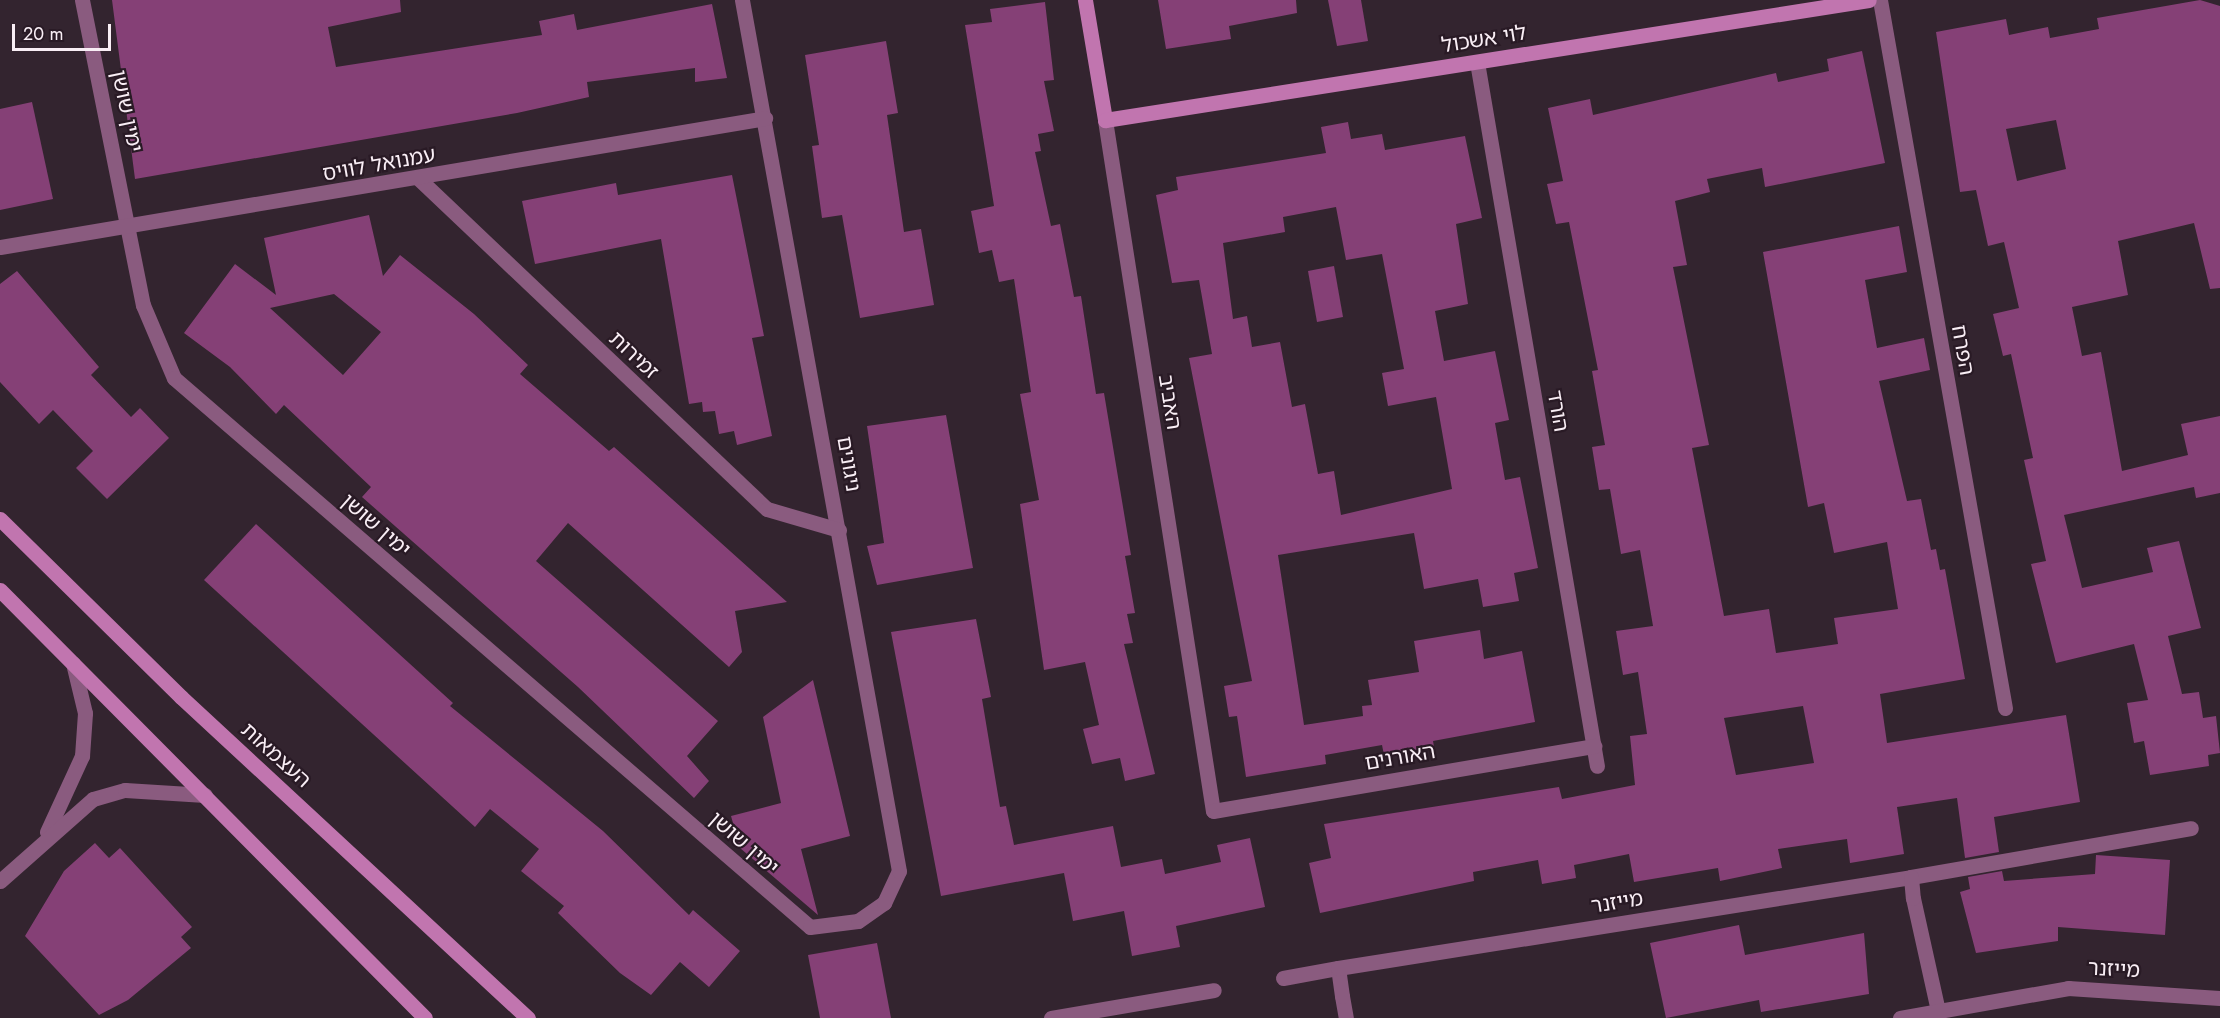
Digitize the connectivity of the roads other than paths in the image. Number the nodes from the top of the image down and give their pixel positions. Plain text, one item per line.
1 (82, 0) edge
2 (742, 0) edge
3 (1085, 0) edge
4 (1869, 0) edge
5 (1880, 0) edge
6 (1477, 62) junction
7 (765, 118) junction
8 (1105, 120) junction
9 (418, 178) junction
10 (130, 228) junction
11 (0, 247) edge
12 (0, 519) edge
13 (839, 530) junction
14 (0, 590) edge
15 (73, 663) junction
16 (2005, 708) dead end
17 (1594, 746) junction
18 (1597, 766) dead end
19 (205, 795) junction
20 (1213, 811) joint
21 (2191, 828) dead end
22 (46, 835) junction
23 (1911, 877) junction
24 (0, 881) edge
25 (858, 921) joint
26 (1338, 968) junction
27 (1283, 978) dead end
28 (1214, 990) dead end
29 (2220, 998) edge
30 (1938, 1011) junction
31 (425, 1018) edge
32 (528, 1018) edge
33 (1051, 1018) edge
34 (1346, 1018) edge
35 (1900, 1018) edge

1 - 10 street, ימין שושן
2 - 7 street, ניגונים
3 - 8 main road, האביב
4 - 6 main road, לוי אשכול
5 - 16 street, הפרח
6 - 8 main road, לוי אשכול
6 - 17 street, הורד
7 - 9 street, עמנואל לוויס
7 - 13 street, ניגונים
8 - 20 street, האביב
9 - 10 street, עמנואל לוויס
9 - 13 street, זמירות
10 - 11 street, עמנואל לוויס
10 - 25 street, ימין שושן
12 - 32 main road, העצמאות
13 - 25 street, ניגונים
14 - 15 main road
15 - 19 main road
15 - 22 street
17 - 18 street, הורד
17 - 20 street, האורנים
19 - 22 street
19 - 31 main road
21 - 23 street, מייזנר
22 - 24 street
23 - 26 street, מייזנר
23 - 30 street
26 - 27 street, מייזנר
26 - 34 street
28 - 33 street
29 - 30 street, מייזנר
30 - 35 street, מייזנר

